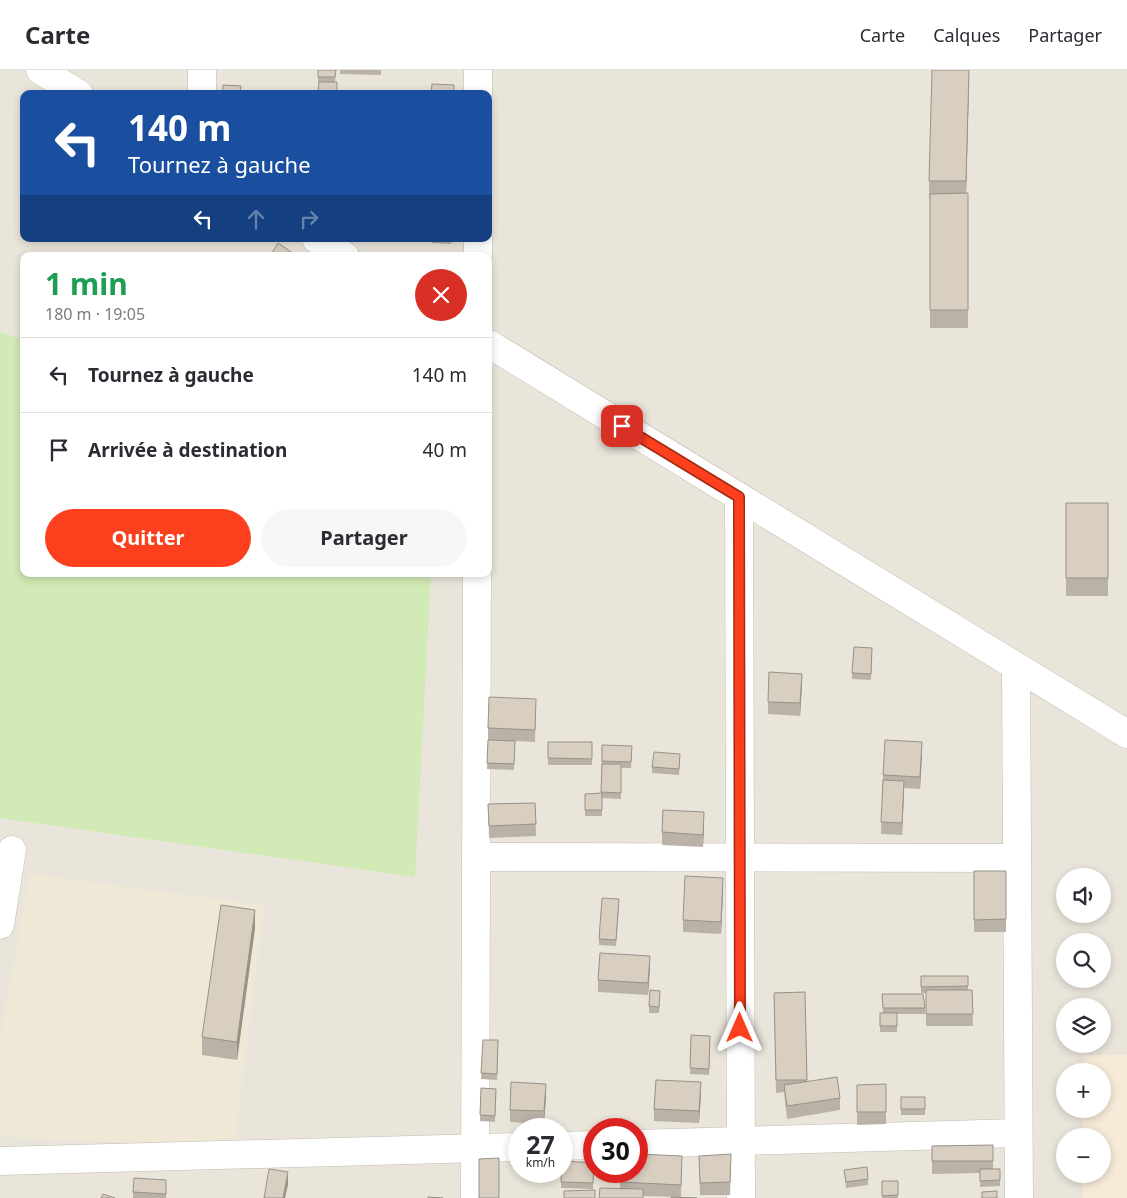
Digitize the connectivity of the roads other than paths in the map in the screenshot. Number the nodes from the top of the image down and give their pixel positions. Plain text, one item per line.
1 (40, 70) edge
2 (202, 70) edge
3 (478, 70) edge
4 (72, 90) edge
5 (202, 90) edge
6 (478, 90) edge
7 (321, 242) edge
8 (338, 252) edge
9 (492, 346) edge
10 (739, 497) junction
11 (477, 577) edge
12 (1016, 666) junction
13 (1127, 734) edge
14 (12, 850) dead end
15 (740, 857) junction
16 (476, 858) junction
17 (1017, 858) junction
18 (2, 894) edge
19 (0, 925) edge
20 (1018, 1134) junction
21 (740, 1141) junction
22 (648, 1144) edge
23 (508, 1147) edge
24 (475, 1148) junction
25 (0, 1161) edge
26 (475, 1198) edge
27 (741, 1198) edge
28 (1019, 1198) edge

1 - 4 street
2 - 5 street
3 - 6 street
7 - 8 street
9 - 10 street
10 - 12 street
10 - 15 street
11 - 16 street
12 - 13 street
12 - 17 street
14 - 18 street
15 - 16 street
15 - 17 street
15 - 21 street
16 - 24 street
17 - 20 street
18 - 19 street
20 - 21 street
20 - 28 street
21 - 22 street
21 - 27 street
23 - 24 street
24 - 25 street
24 - 26 street

